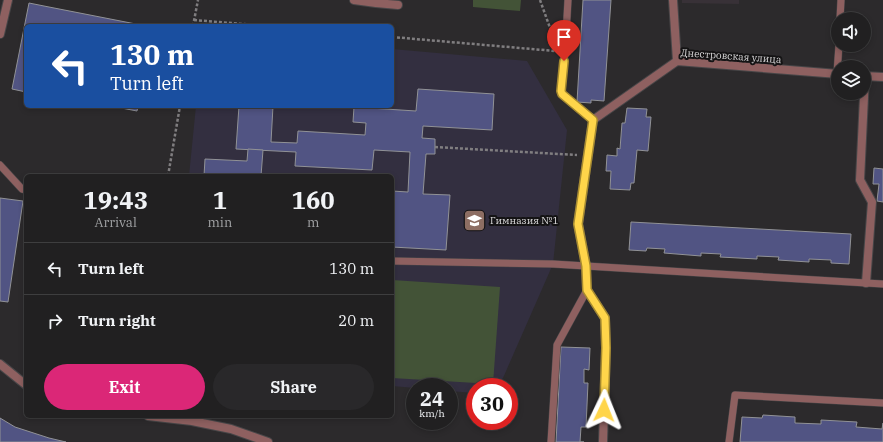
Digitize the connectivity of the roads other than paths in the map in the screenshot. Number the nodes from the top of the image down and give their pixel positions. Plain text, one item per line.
1 (8, 0) edge
2 (354, 0) edge
3 (568, 0) edge
4 (674, 0) edge
5 (842, 0) edge
6 (398, 3) edge
7 (841, 12) edge
8 (0, 34) edge
9 (677, 61) junction
10 (831, 73) edge
11 (871, 76) edge
12 (883, 77) edge
13 (863, 100) edge
14 (593, 120) junction
15 (0, 165) edge
16 (24, 190) edge
17 (394, 261) edge
18 (586, 266) junction
19 (866, 283) junction
20 (883, 284) edge
21 (587, 290) junction
22 (0, 364) edge
23 (24, 383) edge
24 (883, 403) edge
25 (163, 418) edge
26 (268, 442) edge
27 (551, 442) edge
28 (603, 442) edge
29 (730, 442) edge

1 - 8 street
2 - 6 street
3 - 14 lane
4 - 9 street
5 - 7 lane
9 - 10 street, Днестровская улица
9 - 14 street, Днестровская улица
11 - 12 street
13 - 19 street
14 - 18 street
15 - 16 lane
17 - 18 lane
18 - 19 lane
18 - 21 street
19 - 20 lane
21 - 27 lane
21 - 28 street
22 - 23 street
24 - 29 lane
25 - 26 street

